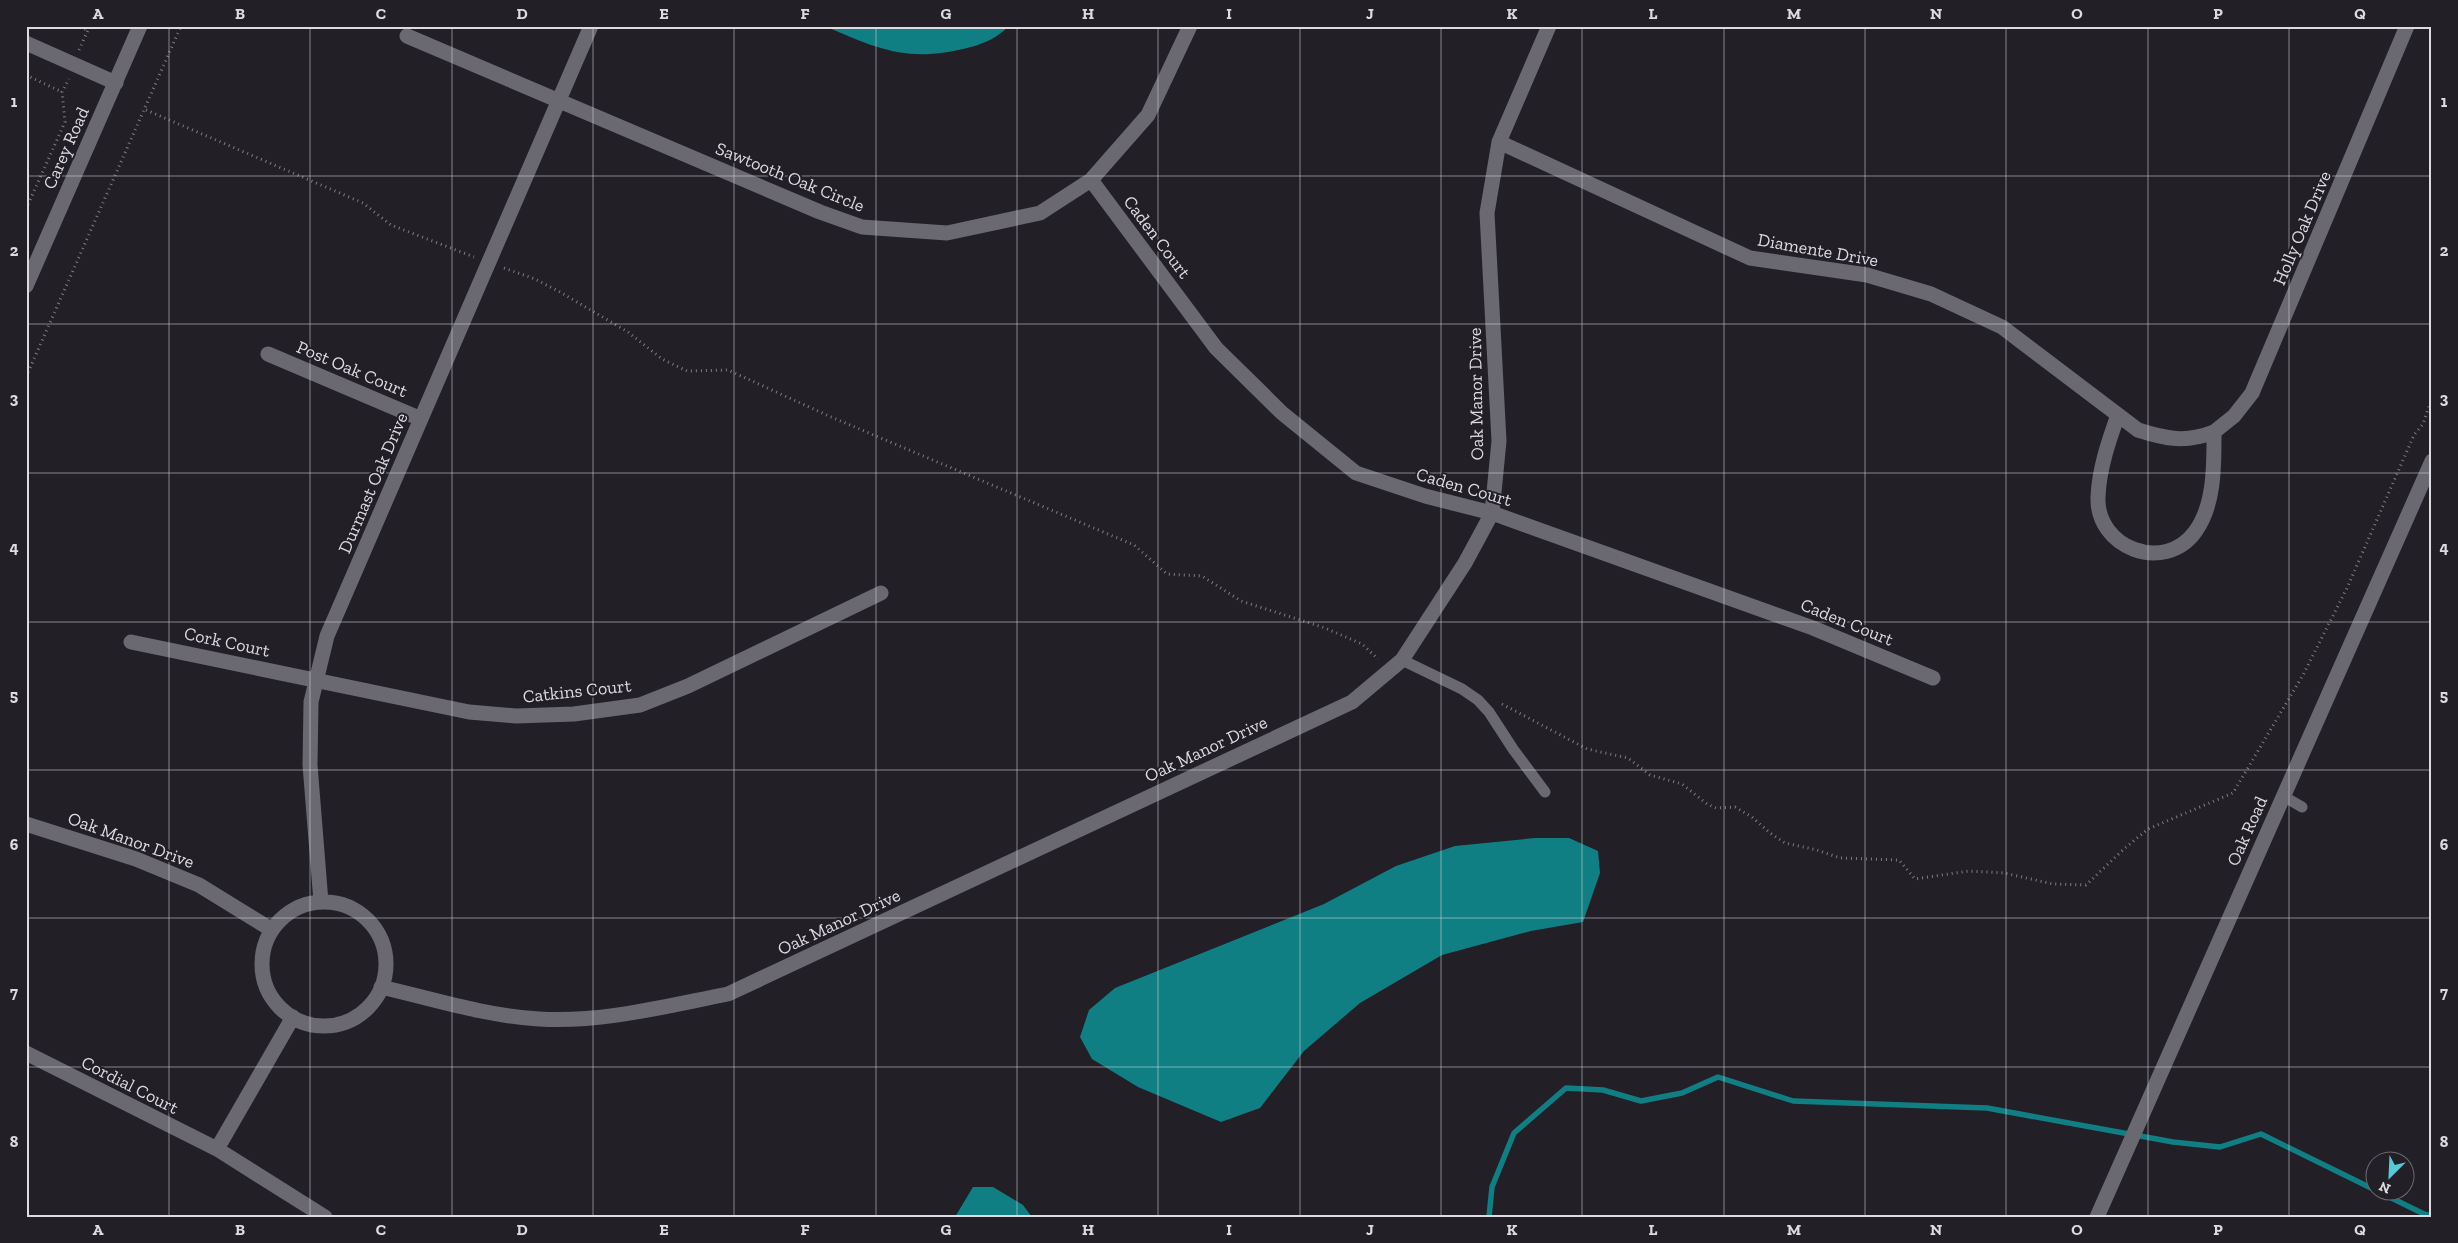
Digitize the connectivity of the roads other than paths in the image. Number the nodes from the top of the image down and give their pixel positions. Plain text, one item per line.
1 (140, 26) edge
2 (591, 26) edge
3 (1190, 26) edge
4 (1549, 26) edge
5 (2407, 26) edge
6 (407, 36) dead end
7 (26, 44) edge
8 (116, 83) junction
9 (560, 100) junction
10 (1499, 142) junction
11 (1091, 180) junction
12 (26, 286) edge
13 (268, 354) dead end
14 (2118, 415) junction
15 (421, 420) junction
16 (2214, 432) junction
17 (2432, 461) edge
18 (1492, 513) junction
19 (881, 593) dead end
20 (130, 642) dead end
21 (1402, 660) junction
22 (1933, 678) dead end
23 (316, 680) junction
24 (1545, 792) dead end
25 (2283, 796) junction
26 (2302, 807) dead end
27 (26, 824) edge
28 (321, 902) junction
29 (272, 930) junction
30 (381, 987) junction
31 (292, 1017) junction
32 (26, 1054) edge
33 (217, 1150) junction
34 (325, 1217) edge
35 (2096, 1217) edge

1 - 8 street, Carey Road
2 - 9 street, Durmast Oak Drive
3 - 11 street, Sawtooth Oak Circle
4 - 10 street, Oak Manor Drive
5 - 16 street, Holly Oak Drive
6 - 9 street, Sawtooth Oak Circle
7 - 8 street
8 - 12 street, Carey Road
9 - 11 street, Sawtooth Oak Circle
9 - 15 street, Durmast Oak Drive
10 - 14 street, Diamente Drive
10 - 18 street, Oak Manor Drive
11 - 18 street, Caden Court
13 - 15 street, Post Oak Court
14 - 16 street, Diamente Drive
14 - 16 street
15 - 23 street, Durmast Oak Drive
17 - 25 street, Oak Road
18 - 21 street, Oak Manor Drive
18 - 22 street, Caden Court
19 - 23 street, Catkins Court
20 - 23 street, Cork Court
21 - 24 lane
21 - 30 street, Oak Manor Drive
23 - 28 street, Durmast Oak Drive
25 - 26 lane
25 - 35 street, Oak Road
27 - 29 street, Oak Manor Drive
28 - 29 street
28 - 30 street
29 - 31 street
30 - 31 street
31 - 33 street
32 - 33 street, Cordial Court
33 - 34 street, Cordial Court

